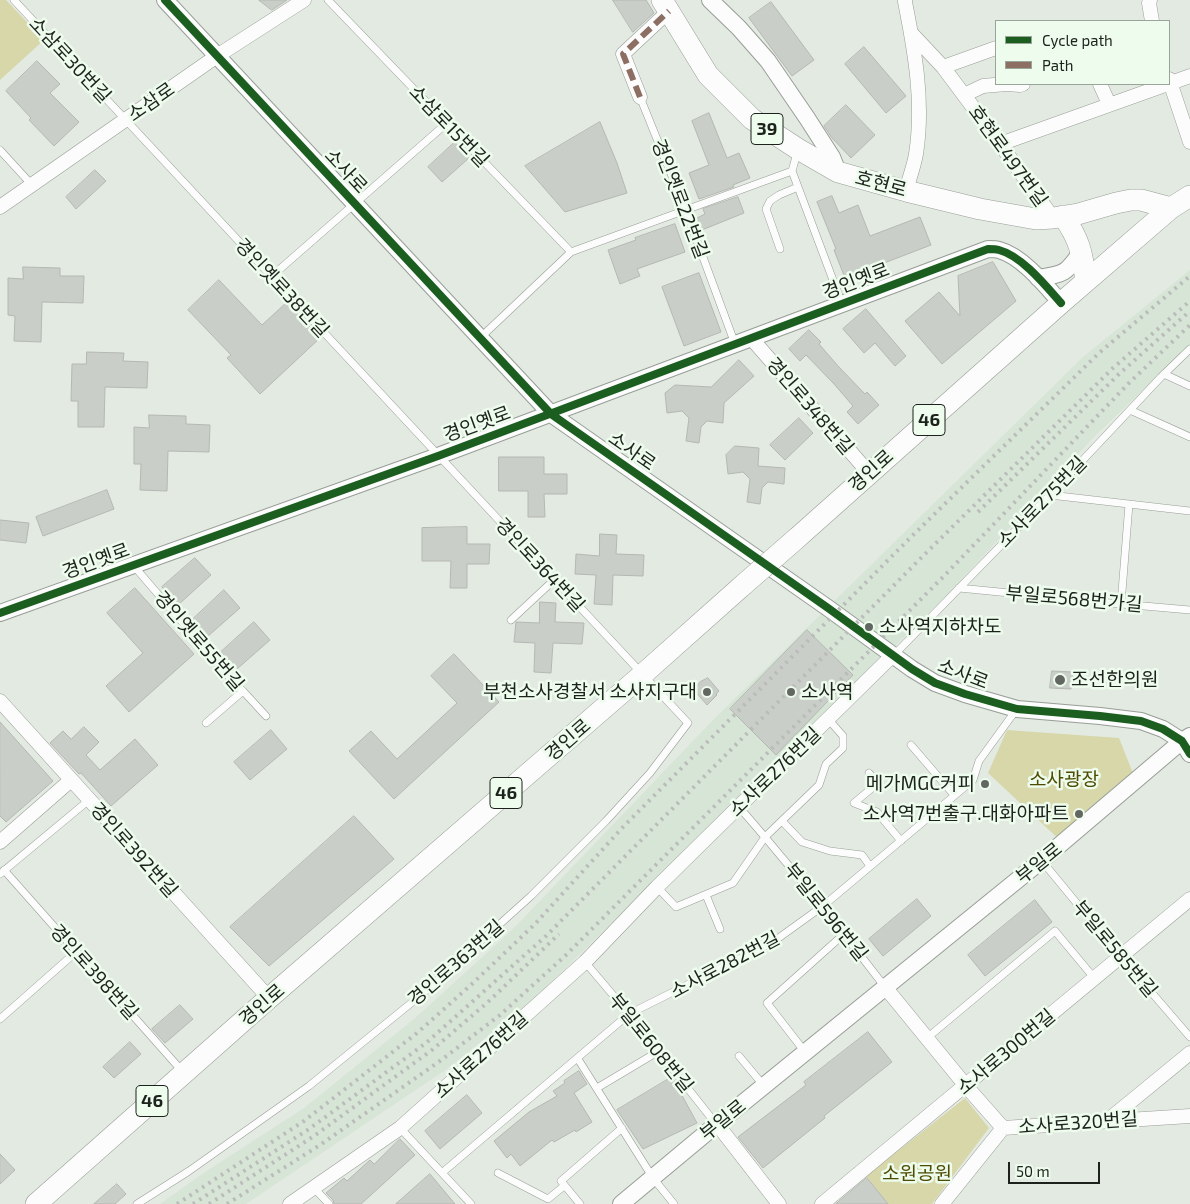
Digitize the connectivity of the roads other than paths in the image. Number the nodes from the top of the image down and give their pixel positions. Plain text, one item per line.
1 (14, 0) edge
2 (165, 0) edge
3 (304, 0) edge
4 (328, 0) edge
5 (710, 0) edge
6 (1150, 0) edge
7 (904, 1) edge
8 (666, 6) edge
9 (1152, 20) edge
10 (911, 33) junction
11 (995, 48) edge
12 (217, 56) junction
13 (943, 67) junction
14 (1190, 76) edge
15 (1170, 81) edge
16 (995, 85) edge
17 (1100, 85) edge
18 (1159, 85) edge
19 (964, 95) junction
20 (640, 97) joint
21 (1109, 104) junction
22 (126, 120) junction
23 (447, 123) junction
24 (1190, 142) edge
25 (1000, 144) junction
26 (798, 149) junction
27 (0, 150) edge
28 (792, 171) junction
29 (838, 172) junction
30 (32, 185) junction
31 (798, 187) junction
32 (906, 191) junction
33 (1190, 196) edge
34 (355, 204) junction
35 (0, 207) edge
36 (1171, 208) junction
37 (686, 211) junction
38 (1058, 217) junction
39 (780, 248) dead end
40 (571, 252) junction
41 (1081, 252) junction
42 (272, 276) junction
43 (1038, 278) junction
44 (1086, 281) junction
45 (1061, 303) junction
46 (842, 304) junction
47 (480, 338) junction
48 (751, 338) junction
49 (735, 344) junction
50 (1190, 350) edge
51 (1164, 374) junction
52 (1190, 386) edge
53 (1130, 410) junction
54 (551, 414) junction
55 (1190, 437) edge
56 (438, 456) junction
57 (869, 474) junction
58 (1050, 495) junction
59 (1129, 504) junction
60 (1190, 511) edge
61 (133, 565) junction
62 (554, 580) junction
63 (959, 588) junction
64 (1120, 604) junction
65 (1190, 610) edge
66 (0, 613) edge
67 (511, 620) dead end
68 (893, 655) junction
69 (642, 675) junction
70 (243, 691) junction
71 (0, 701) edge
72 (1017, 709) junction
73 (266, 716) dead end
74 (828, 719) junction
75 (206, 723) dead end
76 (1187, 744) edge
77 (912, 745) dead end
78 (869, 773) dead end
79 (71, 780) junction
80 (954, 795) junction
81 (89, 800) junction
82 (739, 807) junction
83 (782, 821) junction
84 (2, 835) edge
85 (765, 837) junction
86 (901, 841) junction
87 (1042, 860) junction
88 (870, 866) junction
89 (2, 872) edge
90 (657, 888) junction
91 (706, 894) junction
92 (1190, 899) edge
93 (823, 906) junction
94 (720, 929) dead end
95 (844, 934) junction
96 (76, 952) junction
97 (1121, 957) junction
98 (585, 962) junction
99 (1095, 979) junction
100 (885, 987) junction
101 (269, 998) junction
102 (629, 1014) junction
103 (0, 1019) edge
104 (1190, 1037) edge
105 (927, 1038) junction
106 (659, 1051) junction
107 (805, 1053) junction
108 (1190, 1053) edge
109 (739, 1056) dead end
110 (578, 1058) junction
111 (184, 1073) junction
112 (764, 1086) junction
113 (966, 1086) junction
114 (597, 1088) junction
115 (1190, 1116) edge
116 (1107, 1121) junction
117 (716, 1124) junction
118 (400, 1128) junction
119 (622, 1128) junction
120 (1003, 1128) junction
121 (443, 1172) junction
122 (498, 1173) dead end
123 (653, 1178) junction
124 (564, 1186) junction
125 (313, 1187) junction
126 (46, 1199) edge
127 (137, 1204) edge
128 (290, 1204) edge
129 (329, 1204) edge
130 (471, 1204) edge
131 (580, 1204) edge
132 (621, 1204) edge
133 (674, 1204) edge
134 (779, 1204) edge
135 (822, 1204) edge
136 (942, 1204) edge

1 - 22 lane, 소삼로30번길
2 - 12 street, 소사로
3 - 12 street, 소삼로
4 - 23 lane, 소삼로15번길
5 - 29 street
6 - 9 street
7 - 10 street
8 - 20 street, 경인옛로22번길
8 - 26 main road, 호현로 / 39
10 - 13 street, 호현로497번길
10 - 32 street
11 - 13 street
12 - 22 street, 소삼로
12 - 34 street, 소사로
13 - 19 street, 호현로497번길
14 - 15 street
15 - 24 street
16 - 19 street, 호현로497번길
17 - 21 street
18 - 21 street
19 - 25 street, 호현로497번길
20 - 37 lane, 경인옛로22번길
21 - 25 street
22 - 30 street, 소삼로
22 - 42 lane, 경인옛로38번길
23 - 34 lane, 소사로
23 - 40 lane, 소삼로15번길
25 - 38 street, 호현로497번길
26 - 28 lane
26 - 29 main road, 호현로 / 39
27 - 30 lane
28 - 31 lane
28 - 37 lane
29 - 32 main road, 호현로 / 39
30 - 35 street, 소삼로
31 - 39 lane
31 - 46 lane
32 - 38 main road, 호현로 / 39
33 - 36 main road, 경인로
34 - 42 lane, 소사로
34 - 47 street, 소사로
36 - 38 main road, 호현로 / 39
36 - 44 main road, 경인로 / 46
37 - 40 lane
37 - 49 lane, 경인옛로22번길
38 - 41 main road
40 - 47 lane
41 - 43 street
41 - 44 main road
42 - 56 lane, 경인옛로38번길
43 - 45 street, 경인옛로
43 - 46 street, 경인옛로
44 - 45 main road, 경인로 / 46
45 - 57 main road, 경인로 / 46
46 - 48 street, 경인옛로
47 - 54 street, 소사로
48 - 49 street, 경인옛로
48 - 57 street, 경인로348번길
49 - 54 street, 경인옛로
50 - 51 lane, 소사로275번길
51 - 52 lane
51 - 53 lane, 소사로275번길
53 - 55 lane
53 - 58 lane, 소사로275번길
54 - 56 street, 경인옛로
54 - 68 street, 소사로
56 - 61 street, 경인옛로
56 - 62 lane, 경인로364번길
57 - 69 main road, 경인로 / 46, bridge
58 - 59 lane
58 - 63 lane, 소사로275번길
59 - 60 lane
59 - 64 lane
61 - 66 street, 경인옛로
61 - 70 lane, 경인옛로55번길
62 - 67 lane
62 - 69 lane, 경인로364번길
63 - 64 lane, 부일로568번가길
63 - 68 lane, 소사로275번길
64 - 65 lane, 부일로568번가길
68 - 72 street, 소사로
68 - 74 street, 소사로276번길
69 - 101 main road, 경인로 / 46
69 - 127 lane, 경인로363번길
70 - 73 lane, 경인옛로55번길
70 - 75 lane
71 - 79 street, 경인로392번길
72 - 76 street, 소사로
72 - 80 lane, 소사로282번길
74 - 82 street, 소사로276번길
74 - 83 lane, 소사로276번길
76 - 87 street, 부일로
77 - 80 lane
78 - 86 lane
79 - 81 street, 경인로392번길
79 - 84 street
80 - 86 lane, 소사로282번길
81 - 89 lane
81 - 101 street, 경인로392번길
82 - 85 lane, 부일로596번길
82 - 90 street, 소사로276번길
83 - 85 lane, 소사로276번길
83 - 88 lane
85 - 91 lane
85 - 93 lane, 부일로596번길
86 - 88 lane, 소사로282번길
87 - 97 lane, 부일로585번길
87 - 100 street, 부일로
88 - 93 lane, 소사로282번길
89 - 96 lane, 경인로398번길
90 - 91 lane
90 - 98 street, 소사로276번길
91 - 94 lane
92 - 97 street, 소사로300번길
93 - 95 lane, 부일로596번길
93 - 102 lane, 소사로282번길
95 - 100 lane, 부일로596번길
95 - 107 lane
96 - 103 lane
96 - 111 lane, 경인로398번길
97 - 99 street, 소사로300번길
97 - 104 lane, 부일로585번길
98 - 102 lane, 부일로608번길
98 - 118 street, 소사로276번길
99 - 105 lane
99 - 113 street, 소사로300번길
100 - 105 street
100 - 107 street, 부일로
101 - 111 main road, 경인로 / 46
102 - 106 lane, 부일로608번길
102 - 110 lane, 소사로282번길
105 - 113 street
106 - 114 lane
106 - 117 lane, 부일로608번길
107 - 112 street, 부일로
108 - 116 street
109 - 112 lane
110 - 114 lane
110 - 121 lane, 소사로282번길
111 - 126 main road, 경인로 / 46
112 - 117 street, 부일로
113 - 120 street
113 - 135 street, 소사로300번길
114 - 119 lane
115 - 116 street, 소사로320번길
116 - 120 street, 소사로320번길
117 - 123 street, 부일로
117 - 134 street
118 - 121 lane
118 - 125 street, 소사로276번길
119 - 123 lane
119 - 124 lane
120 - 136 street, 소사로320번길
121 - 130 lane
122 - 124 lane
123 - 132 street, 부일로
123 - 133 lane
124 - 131 lane
125 - 128 street, 소사로276번길
125 - 129 lane

